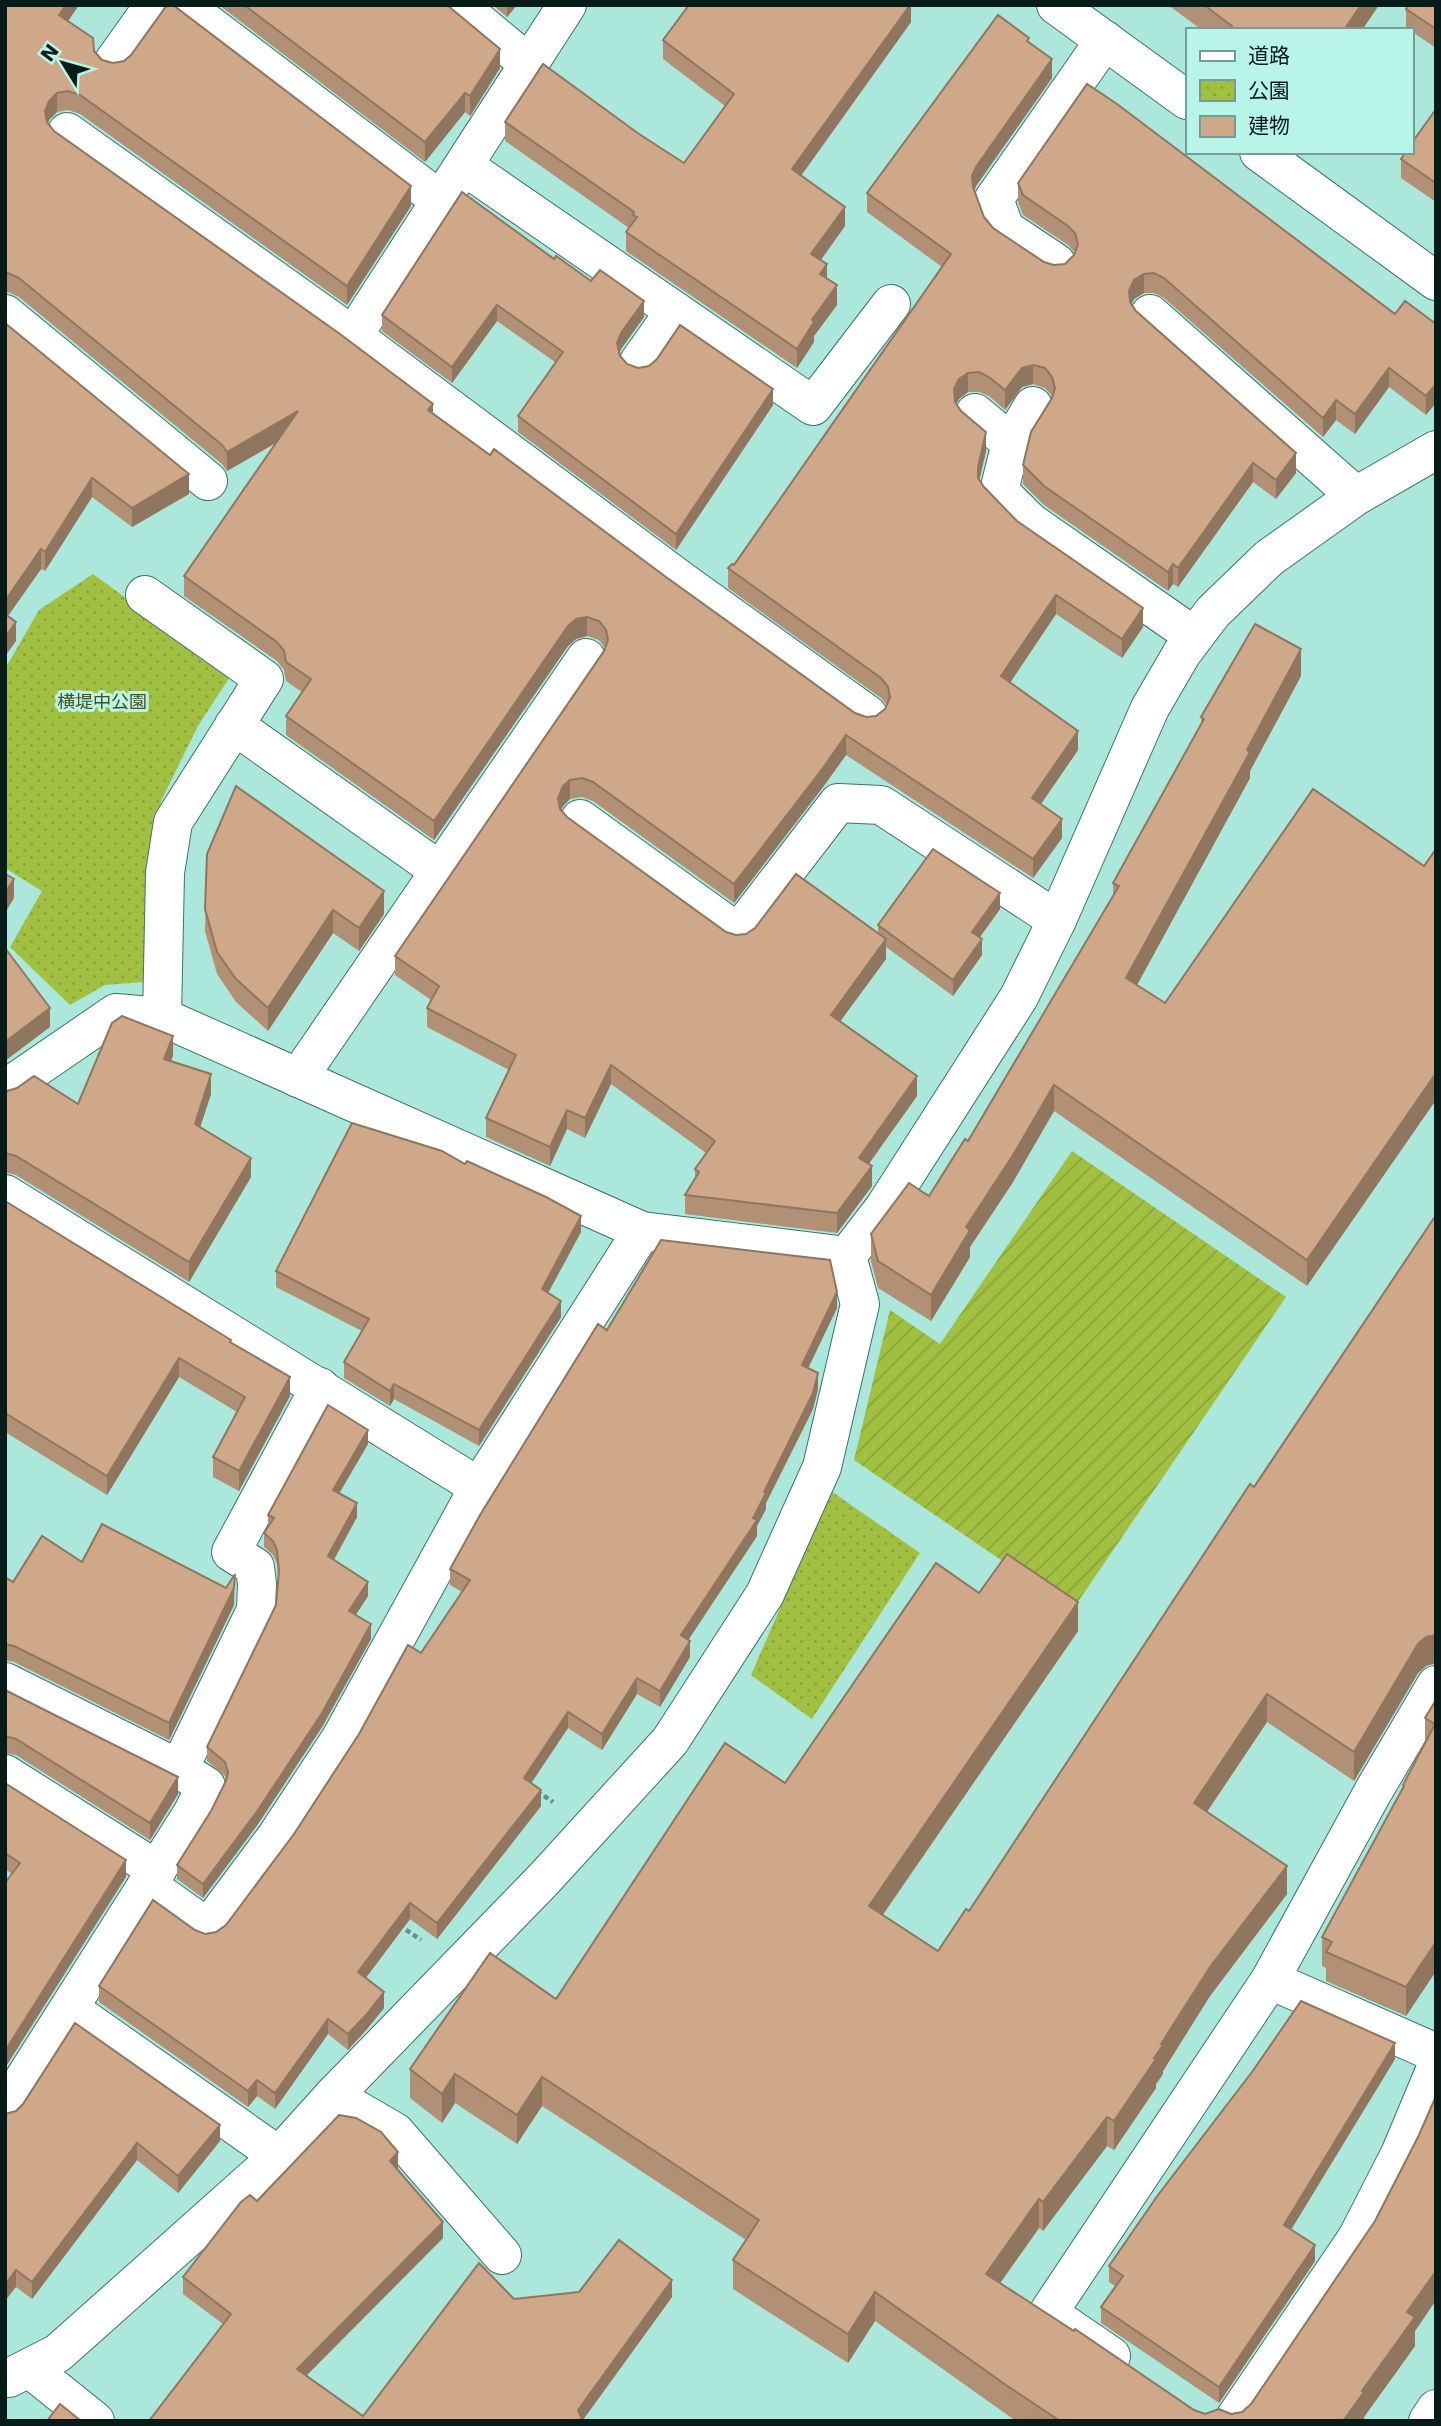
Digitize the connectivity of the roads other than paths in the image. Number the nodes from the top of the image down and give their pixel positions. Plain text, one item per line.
1 (154, 5) edge
2 (183, 5) edge
3 (458, 5) edge
4 (567, 5) edge
5 (1056, 5) edge
6 (1105, 40) junction
7 (114, 61) edge
8 (529, 64) junction
9 (1186, 99) edge
10 (67, 132) dead end
11 (1262, 154) edge
12 (464, 166) junction
13 (442, 201) junction
14 (1056, 263) edge
15 (1436, 281) edge
16 (891, 304) dead end
17 (675, 312) junction
18 (5, 314) edge
19 (1150, 314) dead end
20 (353, 336) junction
21 (639, 362) dead end
22 (1033, 407) dead end
23 (975, 413) dead end
24 (1011, 443) junction
25 (1436, 450) edge
26 (208, 481) dead end
27 (1356, 496) junction
28 (145, 595) dead end
29 (1194, 636) junction
30 (586, 658) dead end
31 (868, 715) edge
32 (234, 725) junction
33 (580, 819) dead end
34 (440, 871) junction
35 (1057, 920) junction
36 (162, 1017) junction
37 (298, 1078) junction
38 (5, 1089) edge
39 (11, 1208) edge
40 (642, 1231) junction
41 (847, 1255) junction
42 (320, 1387) junction
43 (479, 1487) junction
44 (5, 1682) edge
45 (1436, 1685) edge
46 (179, 1769) junction
47 (5, 1774) edge
48 (152, 1877) junction
49 (1270, 1980) junction
50 (70, 2008) junction
51 (1436, 2053) edge
52 (16, 2067) edge
53 (1436, 2068) edge
54 (332, 2096) junction
55 (5, 2109) edge
56 (279, 2156) junction
57 (502, 2255) dead end
58 (17, 2373) edge
59 (1138, 2375) edge
60 (1436, 2409) edge
61 (95, 2421) edge
62 (1233, 2421) edge
63 (1428, 2421) edge

1 - 7 street
2 - 13 street
3 - 8 street
4 - 8 street
5 - 6 street
6 - 9 street
6 - 14 street
8 - 12 street
10 - 20 street
11 - 15 street
12 - 13 street
12 - 17 street
13 - 20 street
16 - 17 street
17 - 21 street
18 - 26 street
19 - 27 street
20 - 31 street
22 - 24 street
23 - 24 street
24 - 29 street
25 - 27 street
27 - 29 street
28 - 32 street
29 - 35 street
30 - 34 street
32 - 34 street
32 - 36 street
33 - 35 street
34 - 37 street
35 - 41 street
36 - 37 street
36 - 38 street
37 - 40 street
39 - 42 street
40 - 41 street
40 - 43 street
41 - 54 street
42 - 43 street
42 - 46 street
43 - 48 street
44 - 46 street
45 - 49 street
46 - 48 street
47 - 48 street
48 - 50 street
49 - 51 street
49 - 59 street
50 - 52 street
50 - 56 street
52 - 55 street
53 - 62 street
54 - 56 street
54 - 57 street
56 - 58 street
58 - 61 street
60 - 63 street

